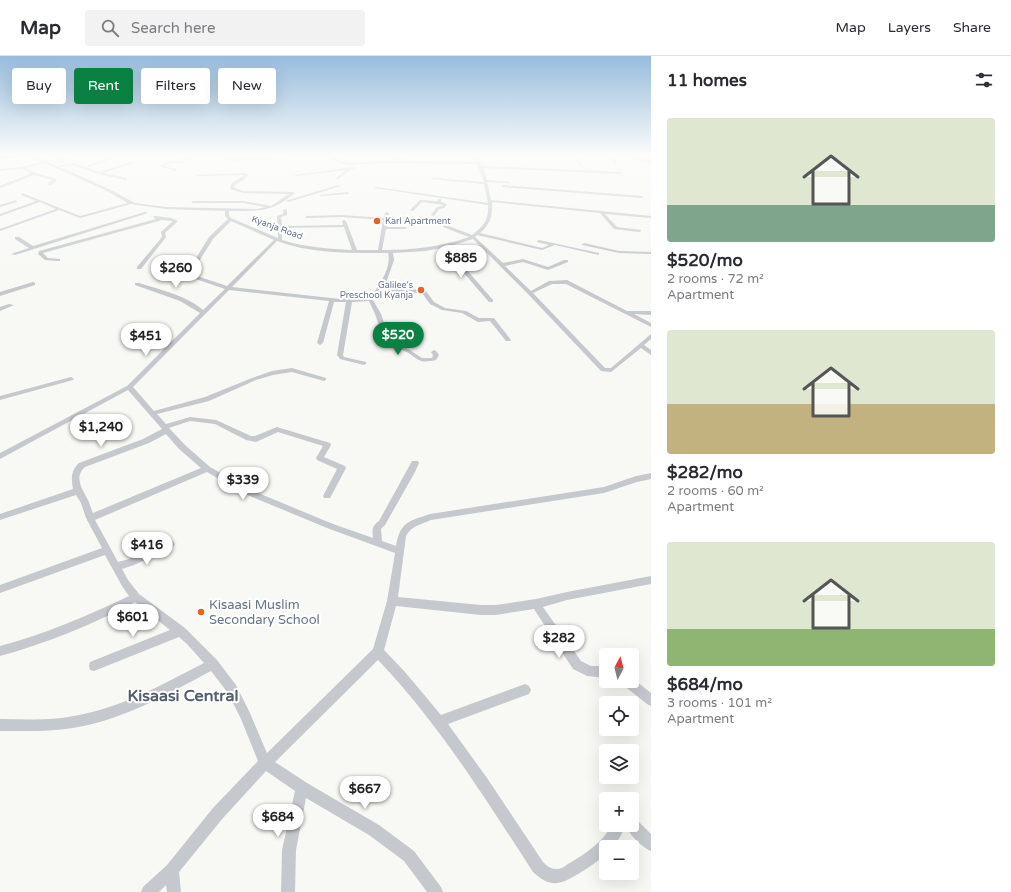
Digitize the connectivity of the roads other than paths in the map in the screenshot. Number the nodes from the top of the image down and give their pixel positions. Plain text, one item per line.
1 (113, 193) edge
2 (268, 193) edge
3 (316, 193) edge
4 (348, 193) dead end
5 (409, 193) edge
6 (488, 193) edge
7 (588, 193) edge
8 (22, 194) dead end
9 (310, 195) junction
10 (642, 197) dead end
11 (441, 198) junction
12 (16, 201) dead end
13 (40, 201) junction
14 (193, 202) dead end
15 (280, 202) junction
16 (438, 202) junction
17 (490, 203) junction
18 (130, 204) junction
19 (258, 204) junction
20 (0, 206) edge
21 (272, 207) junction
22 (59, 209) junction
23 (228, 210) junction
24 (235, 210) junction
25 (285, 210) dead end
26 (412, 210) dead end
27 (600, 211) junction
28 (100, 212) junction
29 (146, 213) junction
30 (387, 213) dead end
31 (0, 215) edge
32 (433, 215) dead end
33 (106, 216) dead end
34 (342, 216) junction
35 (307, 217) dead end
36 (651, 217) edge
37 (406, 218) dead end
38 (113, 219) dead end
39 (160, 219) junction
40 (230, 219) junction
41 (385, 220) junction
42 (120, 222) junction
43 (446, 223) dead end
44 (346, 226) junction
45 (280, 227) junction
46 (384, 228) junction
47 (405, 228) dead end
48 (0, 230) edge
49 (639, 231) dead end
50 (475, 235) junction
51 (17, 238) dead end
52 (279, 239) junction
53 (538, 241) dead end
54 (553, 244) junction
55 (584, 244) dead end
56 (444, 247) junction
57 (34, 248) junction
58 (355, 251) junction
59 (380, 251) junction
60 (41, 252) junction
61 (390, 252) junction
62 (651, 253) edge
63 (12, 254) dead end
64 (597, 254) dead end
65 (58, 260) dead end
66 (566, 261) dead end
67 (502, 265) junction
68 (139, 268) dead end
69 (383, 283) junction
70 (33, 284) dead end
71 (137, 284) dead end
72 (228, 288) junction
73 (390, 290) junction
74 (377, 292) junction
75 (530, 293) junction
76 (0, 294) edge
77 (332, 300) junction
78 (371, 300) junction
79 (349, 301) junction
80 (491, 301) dead end
81 (11, 306) dead end
82 (0, 309) edge
83 (626, 312) junction
84 (204, 313) junction
85 (651, 313) edge
86 (651, 325) edge
87 (651, 336) edge
88 (508, 340) dead end
89 (320, 343) dead end
90 (641, 345) junction
91 (434, 352) dead end
92 (651, 354) edge
93 (364, 363) dead end
94 (71, 379) dead end
95 (324, 379) dead end
96 (129, 387) junction
97 (0, 398) edge
98 (154, 413) junction
99 (166, 428) junction
100 (0, 456) edge
101 (415, 463) dead end
102 (207, 469) junction
103 (651, 476) edge
104 (78, 491) junction
105 (327, 496) dead end
106 (0, 517) edge
107 (90, 518) junction
108 (378, 543) junction
109 (170, 544) dead end
110 (108, 550) junction
111 (399, 551) junction
112 (117, 566) junction
113 (651, 580) edge
114 (0, 589) edge
115 (136, 598) junction
116 (392, 601) junction
117 (536, 604) junction
118 (181, 631) junction
119 (0, 651) edge
120 (378, 652) junction
121 (213, 664) junction
122 (94, 666) dead end
123 (599, 672) edge
124 (636, 688) edge
125 (524, 690) dead end
126 (651, 700) edge
127 (440, 721) junction
128 (0, 725) edge
129 (265, 763) junction
130 (302, 788) junction
131 (616, 832) edge
132 (639, 832) edge
133 (651, 844) edge
134 (172, 870) junction
135 (148, 892) edge
136 (174, 892) edge
137 (288, 892) edge
138 (436, 892) edge

1 - 18 street
2 - 15 street
3 - 9 street
4 - 9 street
5 - 11 street
6 - 17 street
7 - 10 street
8 - 13 street
9 - 15 street
11 - 16 street
11 - 17 street
12 - 20 street
13 - 22 street
13 - 31 street
14 - 19 street
15 - 21 street
16 - 26 street
16 - 32 street
17 - 27 street
17 - 50 street
18 - 23 street
18 - 28 street
18 - 29 street
19 - 21 street
19 - 24 street
21 - 24 street
22 - 28 street
22 - 48 street
23 - 24 street
23 - 40 street
25 - 45 street
27 - 36 street
27 - 49 street
28 - 33 street
29 - 39 street
29 - 42 street
30 - 41 street
34 - 35 street
34 - 41 street
34 - 44 street
37 - 41 street
38 - 42 street
39 - 60 street
39 - 68 street
40 - 52 street, Kyanja Road
40 - 72 street
41 - 46 street
42 - 57 street
43 - 50 street
44 - 45 street
44 - 58 street
45 - 52 street
46 - 47 street
46 - 59 street
50 - 54 street
50 - 56 street, Kyanja Road
50 - 67 street
51 - 57 street
52 - 58 street, Kyanja Road
52 - 72 street
53 - 54 street
54 - 64 street
55 - 62 street
56 - 61 street, Kyanja Road
56 - 80 street
57 - 60 street
57 - 63 street
58 - 59 street, Kyanja Road
59 - 61 street, Kyanja Road
60 - 65 street
61 - 69 street
66 - 67 street
67 - 75 street
69 - 73 street
69 - 74 street
70 - 76 street
71 - 84 street
72 - 77 street
72 - 84 street
73 - 74 street
73 - 88 street
74 - 78 street
75 - 83 street
75 - 90 street
77 - 79 street
77 - 89 street
78 - 79 street
78 - 91 street
79 - 93 street
81 - 82 street
83 - 85 street
83 - 86 street
84 - 96 street
87 - 90 street
90 - 92 street
94 - 97 street
95 - 98 street
96 - 98 street
96 - 100 street
98 - 99 street
99 - 102 street
99 - 104 street
99 - 105 street
101 - 108 street
102 - 107 street
102 - 108 street
103 - 111 street
104 - 106 street
104 - 107 street
107 - 110 street
108 - 111 street
109 - 112 street
110 - 112 street
110 - 114 street
111 - 116 street
112 - 115 street
113 - 117 street
115 - 118 street
115 - 119 street
116 - 117 street
116 - 120 street
117 - 123 street
118 - 121 street
118 - 122 street
120 - 127 street
120 - 129 street
121 - 128 street
121 - 129 street
124 - 126 street
125 - 127 street
127 - 131 street
129 - 130 street
129 - 134 street
130 - 137 street
130 - 138 street
132 - 133 street
134 - 135 street
134 - 136 street

